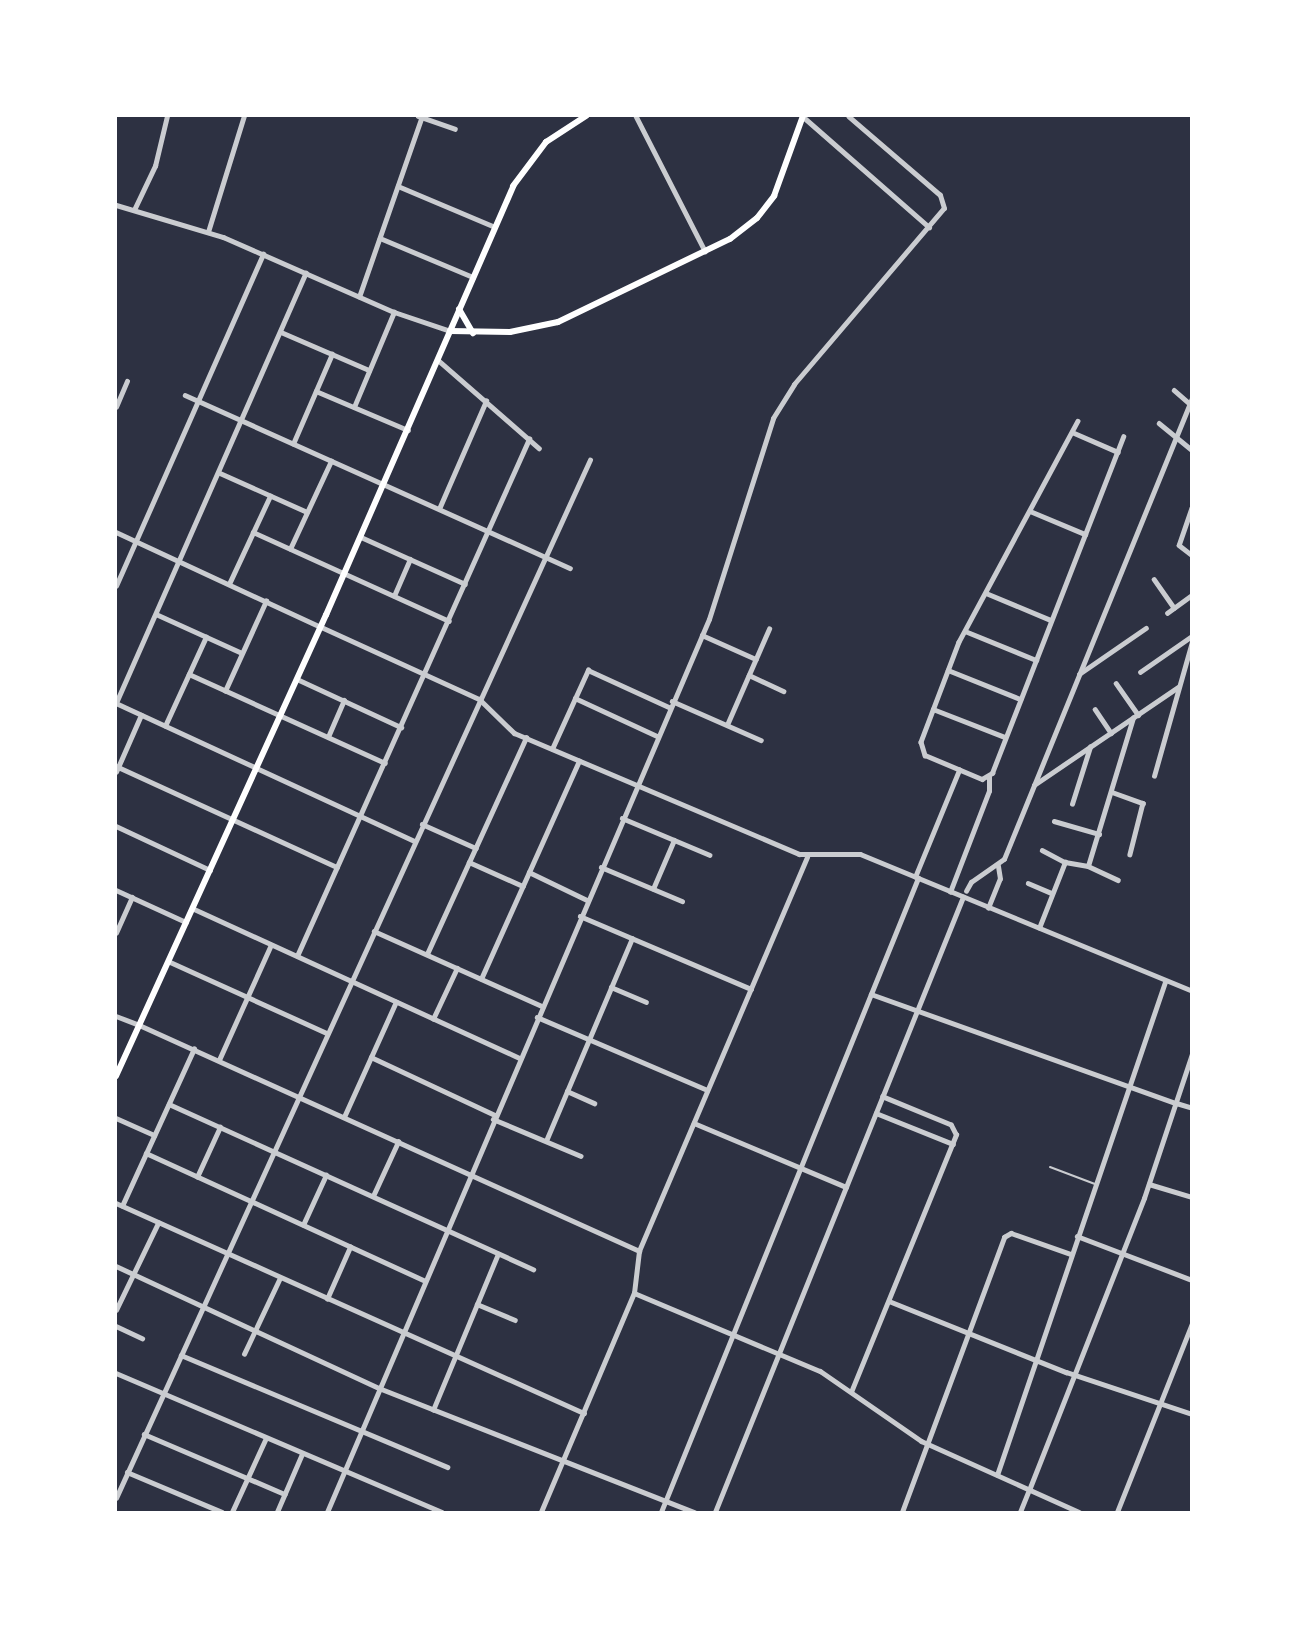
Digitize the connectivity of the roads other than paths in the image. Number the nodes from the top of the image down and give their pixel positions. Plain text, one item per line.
1 (167, 116) edge
2 (244, 116) edge
3 (421, 116) edge
4 (586, 116) edge
5 (636, 116) edge
6 (802, 116) edge
7 (848, 116) edge
8 (455, 129) dead end
9 (398, 186) junction
10 (116, 206) edge
11 (134, 210) junction
12 (495, 227) junction
13 (929, 227) junction
14 (208, 232) junction
15 (380, 238) junction
16 (705, 251) junction
17 (263, 254) junction
18 (306, 273) junction
19 (473, 277) junction
20 (359, 297) junction
21 (459, 309) junction
22 (394, 312) junction
23 (450, 331) junction
24 (281, 332) junction
25 (475, 334) junction
26 (332, 354) junction
27 (438, 360) junction
28 (369, 370) junction
29 (127, 381) dead end
30 (1174, 390) dead end
31 (316, 391) junction
32 (185, 395) dead end
33 (486, 401) junction
34 (200, 402) junction
35 (1191, 402) edge
36 (116, 407) edge
37 (354, 407) junction
38 (243, 421) junction
39 (1078, 421) dead end
40 (1159, 423) dead end
41 (408, 430) junction
42 (1072, 432) junction
43 (1175, 437) junction
44 (1123, 438) dead end
45 (529, 439) junction
46 (293, 444) junction
47 (539, 448) dead end
48 (1191, 450) edge
49 (1118, 452) junction
50 (331, 460) junction
51 (590, 460) dead end
52 (220, 473) junction
53 (385, 485) junction
54 (270, 496) junction
55 (1191, 508) edge
56 (439, 509) junction
57 (1030, 511) junction
58 (307, 512) junction
59 (116, 532) edge
60 (253, 532) junction
61 (489, 532) junction
62 (1085, 534) junction
63 (361, 537) junction
64 (136, 542) junction
65 (290, 549) junction
66 (1191, 555) edge
67 (546, 558) junction
68 (410, 559) junction
69 (180, 562) junction
70 (570, 568) dead end
71 (345, 574) junction
72 (1154, 579) dead end
73 (229, 584) junction
74 (465, 584) junction
75 (116, 586) edge
76 (986, 593) junction
77 (1191, 595) edge
78 (394, 596) junction
79 (266, 601) junction
80 (1174, 608) junction
81 (1167, 613) dead end
82 (156, 614) junction
83 (1051, 620) junction
84 (449, 621) junction
85 (321, 627) junction
86 (1146, 628) dead end
87 (769, 629) dead end
88 (965, 631) junction
89 (702, 635) junction
90 (1191, 636) edge
91 (206, 637) junction
92 (1191, 642) edge
93 (242, 653) junction
94 (756, 659) junction
95 (1036, 660) junction
96 (948, 670) junction
97 (1140, 672) dead end
98 (189, 674) junction
99 (425, 674) junction
100 (749, 675) junction
101 (1079, 675) junction
102 (297, 679) junction
103 (1116, 683) dead end
104 (1178, 687) junction
105 (225, 691) junction
106 (784, 691) dead end
107 (575, 698) junction
108 (479, 699) junction
109 (1020, 699) junction
110 (344, 700) junction
111 (116, 703) edge
112 (671, 704) junction
113 (933, 709) junction
114 (1095, 709) dead end
115 (141, 715) junction
116 (280, 716) junction
117 (1136, 717) junction
118 (727, 725) junction
119 (165, 726) junction
120 (401, 727) junction
121 (1111, 733) junction
122 (657, 736) junction
123 (1005, 736) junction
124 (328, 737) junction
125 (526, 738) junction
126 (762, 740) dead end
127 (1090, 747) junction
128 (552, 749) junction
129 (579, 761) junction
130 (385, 763) junction
131 (116, 768) edge
132 (256, 768) junction
133 (959, 770) junction
134 (1154, 776) dead end
135 (989, 777) junction
136 (636, 784) junction
137 (1034, 785) junction
138 (1112, 792) junction
139 (1072, 804) dead end
140 (361, 816) junction
141 (622, 818) junction
142 (233, 820) junction
143 (1054, 820) dead end
144 (423, 824) junction
145 (116, 826) edge
146 (1099, 834) junction
147 (674, 840) junction
148 (415, 841) junction
149 (476, 848) junction
150 (1042, 850) dead end
151 (1130, 854) dead end
152 (710, 855) dead end
153 (807, 857) junction
154 (470, 862) junction
155 (1065, 862) junction
156 (998, 866) junction
157 (1088, 866) junction
158 (337, 867) junction
159 (601, 867) junction
160 (210, 870) junction
161 (529, 872) junction
162 (916, 878) junction
163 (1119, 880) dead end
164 (1028, 883) dead end
165 (523, 886) junction
166 (653, 889) junction
167 (116, 890) edge
168 (966, 891) dead end
169 (950, 892) junction
170 (1052, 893) junction
171 (132, 897) junction
172 (963, 897) junction
173 (587, 900) junction
174 (682, 901) dead end
175 (192, 908) junction
176 (988, 908) junction
177 (580, 916) junction
178 (186, 922) junction
179 (1039, 928) junction
180 (374, 930) junction
181 (116, 933) edge
182 (632, 938) junction
183 (271, 945) junction
184 (427, 954) junction
185 (297, 956) junction
186 (168, 961) junction
187 (457, 968) junction
188 (481, 979) junction
189 (351, 981) junction
190 (1165, 981) junction
191 (611, 987) junction
192 (750, 989) junction
193 (1191, 991) edge
194 (871, 994) junction
195 (248, 997) junction
196 (396, 1002) junction
197 (646, 1002) dead end
198 (542, 1006) junction
199 (917, 1013) junction
200 (116, 1016) edge
201 (537, 1017) junction
202 (433, 1019) junction
203 (139, 1025) junction
204 (327, 1034) junction
205 (589, 1039) junction
206 (194, 1049) junction
207 (1191, 1054) edge
208 (371, 1057) junction
209 (520, 1058) junction
210 (219, 1060) junction
211 (116, 1076) edge
212 (1129, 1087) junction
213 (707, 1090) junction
214 (567, 1091) junction
215 (298, 1097) junction
216 (883, 1097) junction
217 (594, 1103) dead end
218 (1176, 1103) junction
219 (169, 1104) junction
220 (1191, 1108) edge
221 (876, 1113) junction
222 (344, 1117) junction
223 (494, 1117) junction
224 (116, 1118) edge
225 (694, 1123) junction
226 (220, 1127) junction
227 (154, 1135) junction
228 (546, 1141) junction
229 (398, 1142) junction
230 (953, 1144) junction
231 (273, 1151) junction
232 (146, 1153) junction
233 (581, 1156) dead end
234 (1050, 1167) dead end
235 (801, 1168) junction
236 (326, 1175) junction
237 (470, 1175) junction
238 (197, 1177) junction
239 (1095, 1184) junction
240 (1149, 1184) junction
241 (846, 1187) junction
242 (373, 1196) junction
243 (1191, 1197) edge
244 (250, 1201) junction
245 (116, 1203) edge
246 (122, 1206) junction
247 (158, 1222) junction
248 (303, 1225) junction
249 (446, 1231) junction
250 (1077, 1236) junction
251 (350, 1247) junction
252 (639, 1251) junction
253 (1122, 1253) junction
254 (227, 1254) junction
255 (498, 1254) junction
256 (1071, 1254) junction
257 (116, 1266) edge
258 (533, 1269) dead end
259 (134, 1275) junction
260 (280, 1278) junction
261 (1191, 1280) edge
262 (425, 1281) junction
263 (634, 1293) junction
264 (327, 1299) junction
265 (889, 1301) junction
266 (477, 1304) junction
267 (203, 1306) junction
268 (116, 1310) edge
269 (515, 1320) dead end
270 (1191, 1324) edge
271 (116, 1326) edge
272 (255, 1331) junction
273 (968, 1333) junction
274 (402, 1334) junction
275 (733, 1335) junction
276 (142, 1338) dead end
277 (244, 1354) dead end
278 (779, 1354) junction
279 (181, 1355) junction
280 (455, 1358) junction
281 (1034, 1359) junction
282 (116, 1374) edge
283 (1075, 1374) junction
284 (379, 1388) junction
285 (851, 1392) junction
286 (162, 1395) junction
287 (1158, 1402) junction
288 (433, 1410) junction
289 (584, 1413) junction
290 (1191, 1414) edge
291 (361, 1431) junction
292 (144, 1434) junction
293 (266, 1438) junction
294 (928, 1445) junction
295 (302, 1454) junction
296 (563, 1460) junction
297 (447, 1467) dead end
298 (344, 1471) junction
299 (127, 1472) junction
300 (996, 1475) junction
301 (248, 1478) junction
302 (1029, 1490) junction
303 (285, 1494) junction
304 (116, 1498) edge
305 (666, 1501) junction
306 (222, 1512) edge
307 (232, 1512) edge
308 (277, 1512) edge
309 (328, 1512) edge
310 (441, 1512) edge
311 (541, 1512) edge
312 (661, 1512) edge
313 (694, 1512) edge
314 (715, 1512) edge
315 (902, 1512) edge
316 (1020, 1512) edge
317 (1079, 1512) edge
318 (1117, 1512) edge

1 - 11 street
2 - 14 street
3 - 8 street
3 - 9 street
4 - 12 main road
5 - 16 street
6 - 13 street
6 - 16 main road
7 - 13 street
9 - 12 street
9 - 15 street
10 - 11 street
11 - 14 street
12 - 19 main road
13 - 89 street
14 - 17 street
15 - 19 street
15 - 20 street
16 - 25 main road
17 - 18 street
17 - 34 street
18 - 20 street
18 - 24 street
19 - 21 main road
20 - 22 street
21 - 23 main road
21 - 25 main road
22 - 23 street
22 - 28 street
23 - 25 main road
23 - 27 main road
24 - 26 street
24 - 38 street
26 - 28 street
26 - 31 street
27 - 33 street
27 - 41 main road
28 - 37 street
29 - 36 street
30 - 35 street
31 - 37 street
31 - 46 street
32 - 34 street
33 - 45 street
33 - 56 street
34 - 38 street
34 - 64 street
35 - 43 street
37 - 41 street
38 - 46 street
38 - 52 street
39 - 42 street
40 - 43 street
41 - 53 main road
42 - 49 street
42 - 57 street
43 - 48 street
43 - 101 street
44 - 49 street
45 - 47 street
45 - 61 street
46 - 50 street
49 - 62 street
50 - 53 street
50 - 58 street
51 - 67 street
52 - 54 street
52 - 69 street
53 - 56 street
53 - 63 main road
54 - 58 street
54 - 60 street
55 - 66 street
56 - 61 street
57 - 62 street
57 - 76 street
58 - 65 street
59 - 64 street
60 - 65 street
60 - 73 street
61 - 67 street
61 - 74 street
62 - 83 street
63 - 68 street
63 - 71 main road
64 - 69 street
64 - 75 street
65 - 71 street
67 - 70 street
67 - 108 street
68 - 74 street
68 - 78 street
69 - 73 street
69 - 82 street
71 - 78 street
71 - 85 main road
72 - 80 street
73 - 79 street
74 - 84 street
76 - 83 street
76 - 88 street
77 - 80 street
78 - 84 street
79 - 85 street
79 - 93 street
80 - 81 street
82 - 91 street
82 - 111 street
83 - 95 street
84 - 99 street
85 - 99 street
85 - 102 main road
86 - 101 street
87 - 94 street
88 - 95 street
88 - 96 street
89 - 94 street
89 - 112 street
90 - 97 street
91 - 93 street
91 - 98 street
92 - 104 street
93 - 105 street
94 - 100 street
95 - 109 street
96 - 109 street
96 - 113 street
98 - 105 street
98 - 119 street
99 - 108 street
99 - 120 street
100 - 106 street
100 - 118 street
101 - 137 street
102 - 110 street
102 - 116 main road
103 - 117 street
104 - 117 street
104 - 134 street
105 - 116 street
107 - 112 street
107 - 122 street
107 - 128 street
108 - 125 street
108 - 144 street
109 - 123 street
110 - 120 street
110 - 124 street
111 - 115 street
112 - 118 street
112 - 122 street
113 - 123 street
113 - 133 street
114 - 121 street
115 - 119 street
115 - 131 street
116 - 124 street
116 - 132 main road
117 - 121 street
117 - 138 street
118 - 126 street
119 - 132 street
120 - 130 street
121 - 127 street
122 - 136 street
123 - 135 street
124 - 130 street
125 - 128 street
125 - 149 street
127 - 137 street
127 - 139 street
128 - 129 street
129 - 136 street
129 - 161 street
130 - 140 street
131 - 142 street
132 - 140 street
132 - 142 main road
133 - 135 street
133 - 162 street
135 - 169 street
136 - 141 street
136 - 153 street
137 - 156 street
138 - 146 street
138 - 151 street
140 - 148 street
140 - 158 street
141 - 147 street
141 - 159 street
142 - 158 street
142 - 160 main road
143 - 146 street
144 - 148 street
144 - 149 street
145 - 160 street
146 - 157 street
147 - 152 street
147 - 166 street
148 - 180 street
149 - 154 street
150 - 155 street
153 - 162 street
153 - 192 street
154 - 165 street
154 - 184 street
155 - 157 street
155 - 170 street
156 - 168 street
156 - 176 street
157 - 163 street
158 - 185 street
159 - 166 street
159 - 173 street
160 - 175 main road
161 - 165 street
161 - 173 street
162 - 169 street
162 - 194 street
164 - 170 street
165 - 188 street
166 - 174 street
167 - 171 street
169 - 172 street
170 - 179 street
171 - 178 street
171 - 181 street
172 - 176 street
172 - 199 street
173 - 177 street
175 - 178 main road
175 - 183 street
176 - 179 street
177 - 182 street
177 - 198 street
178 - 186 main road
179 - 190 street
180 - 184 street
180 - 189 street
182 - 191 street
182 - 192 street
183 - 185 street
183 - 195 street
184 - 187 street
185 - 189 street
186 - 195 street
186 - 203 main road
187 - 188 street
187 - 202 street
188 - 198 street
189 - 196 street
189 - 204 street
190 - 193 street
190 - 212 street
191 - 197 street
191 - 205 street
192 - 213 street
194 - 199 street
194 - 235 street
195 - 204 street
195 - 210 street
196 - 202 street
196 - 208 street
198 - 201 street
199 - 212 street
199 - 216 street
200 - 203 street
201 - 205 street
201 - 209 street
202 - 209 street
203 - 206 street
203 - 211 main road
204 - 215 street
205 - 213 street
205 - 214 street
206 - 210 street
206 - 219 street
207 - 218 street
208 - 222 street
208 - 223 street
209 - 223 street
210 - 215 street
212 - 218 street
212 - 239 street
213 - 225 street
214 - 217 street
214 - 228 street
215 - 222 street
215 - 231 street
216 - 221 street
216 - 230 street
218 - 220 street
218 - 240 street
219 - 226 street
219 - 227 street
221 - 230 street
221 - 241 street
222 - 229 street
223 - 228 street
223 - 237 street
224 - 227 street
225 - 235 street
225 - 252 street
226 - 231 street
226 - 238 street
227 - 232 street
228 - 233 street
229 - 237 street
229 - 242 street
230 - 265 street
231 - 236 street
231 - 244 street
232 - 238 street
232 - 246 street
234 - 239 lane
235 - 241 street
235 - 275 street
236 - 242 street
236 - 248 street
237 - 249 street
237 - 252 street
238 - 244 street
239 - 250 street
240 - 243 street
240 - 253 street
241 - 278 street
242 - 249 street
244 - 248 street
244 - 254 street
245 - 246 street
246 - 247 street
247 - 254 street
247 - 259 street
248 - 251 street
249 - 255 street
249 - 262 street
250 - 253 street
250 - 256 street
251 - 262 street
251 - 264 street
252 - 263 street
253 - 261 street
253 - 283 street
254 - 260 street
254 - 267 street
255 - 258 street
255 - 266 street
256 - 273 street
256 - 281 street
257 - 259 street
259 - 267 street
259 - 268 street
260 - 264 street
260 - 272 street
262 - 274 street
263 - 275 street
263 - 289 street
264 - 274 street
265 - 273 street
265 - 285 street
266 - 269 street
266 - 280 street
267 - 272 street
267 - 279 street
270 - 287 street
271 - 276 street
272 - 277 street
272 - 284 street
273 - 281 street
273 - 294 street
274 - 280 street
274 - 284 street
275 - 278 street
275 - 305 street
278 - 285 street
278 - 314 street
279 - 286 street
279 - 291 street
280 - 288 street
280 - 289 street
281 - 283 street
281 - 300 street
282 - 286 street
283 - 287 street
283 - 302 street
284 - 288 street
284 - 291 street
285 - 294 street
286 - 292 street
286 - 293 street
287 - 290 street
287 - 318 street
288 - 296 street
289 - 296 street
291 - 297 street
291 - 298 street
292 - 299 street
292 - 301 street
293 - 295 street
293 - 301 street
294 - 300 street
294 - 315 street
295 - 298 street
295 - 303 street
296 - 305 street
296 - 311 street
298 - 309 street
298 - 310 street
299 - 304 street
299 - 306 street
300 - 302 street
301 - 303 street
301 - 307 street
302 - 316 street
302 - 317 street
303 - 308 street
305 - 312 street
305 - 313 street

